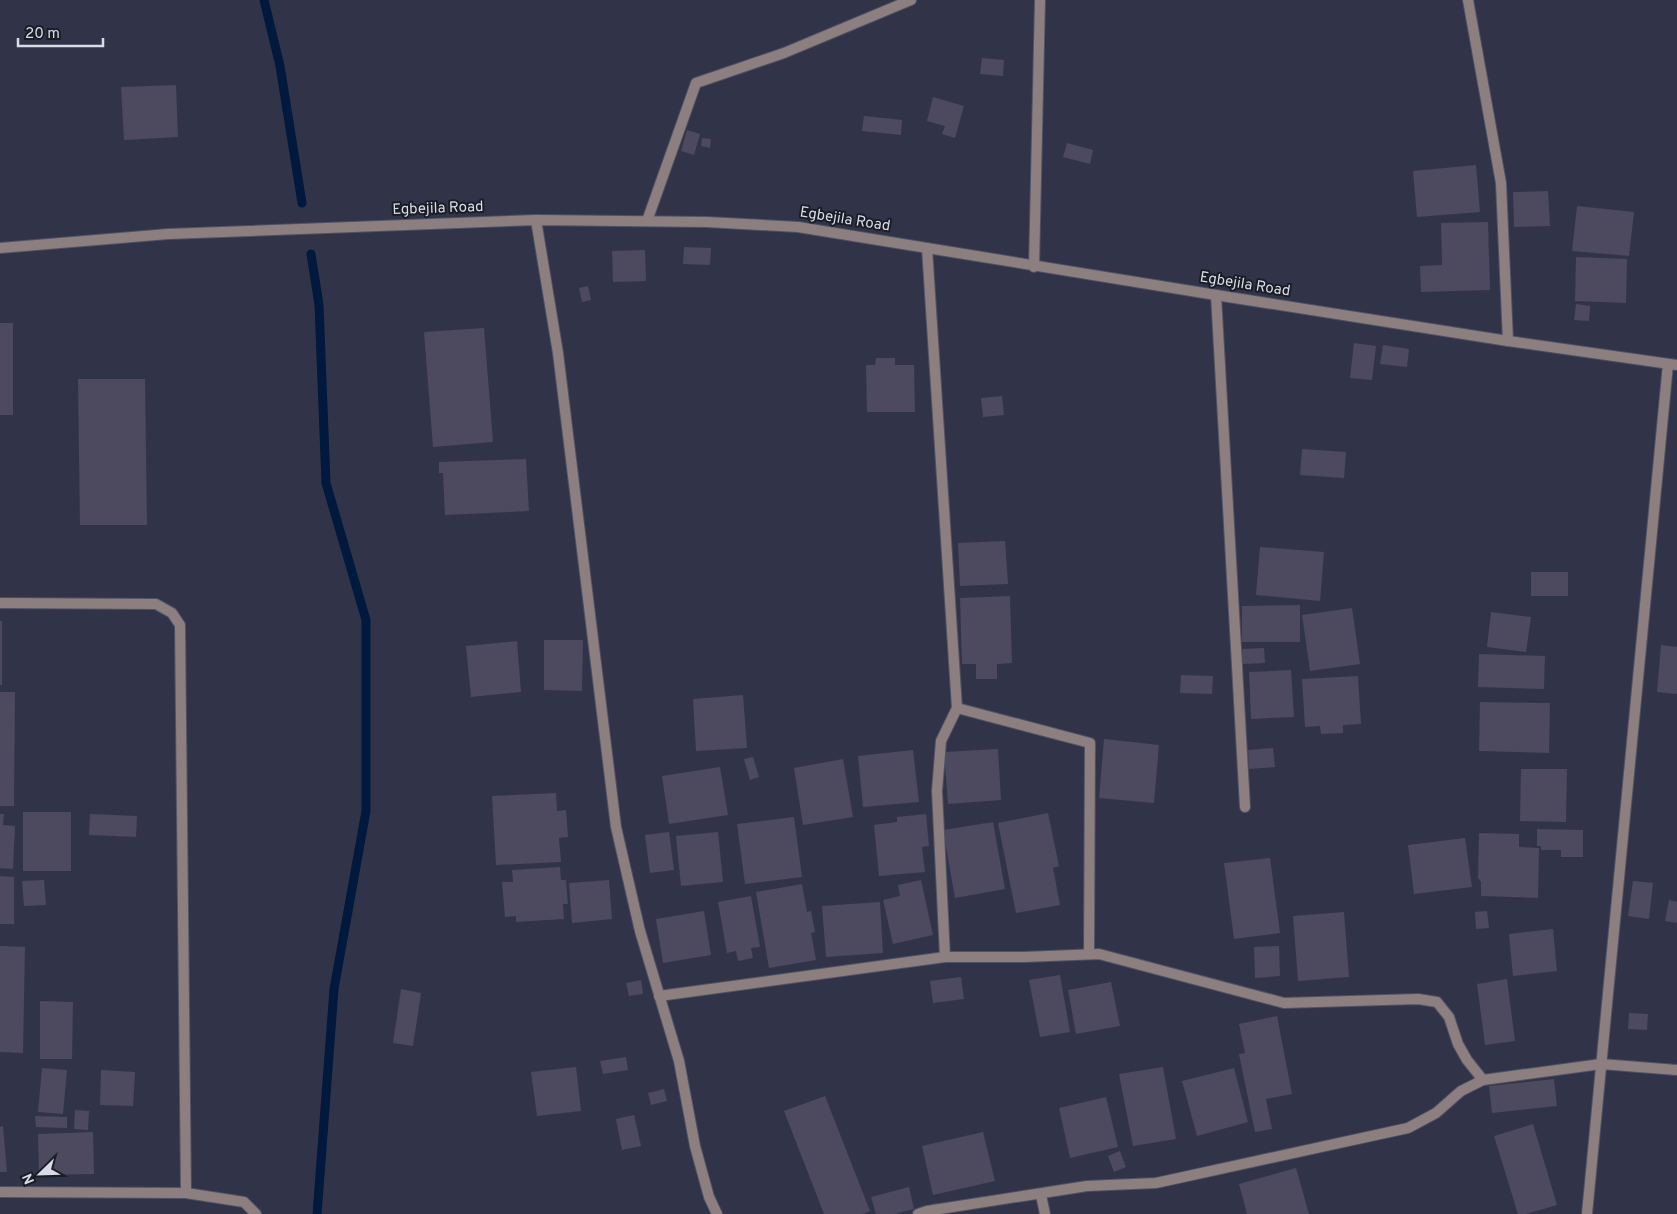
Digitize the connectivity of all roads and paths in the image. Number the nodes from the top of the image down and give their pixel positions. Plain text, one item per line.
1 (911, 0) edge
2 (1040, 0) edge
3 (1468, 0) edge
4 (536, 220) junction
5 (648, 221) junction
6 (0, 248) edge
7 (926, 248) junction
8 (1034, 267) junction
9 (1216, 296) junction
10 (1508, 341) junction
11 (1673, 364) edge
12 (0, 603) edge
13 (957, 708) junction
14 (1244, 807) dead end
15 (1089, 954) junction
16 (945, 957) junction
17 (659, 996) junction
18 (1601, 1064) junction
19 (1677, 1070) edge
20 (1483, 1080) junction
21 (0, 1192) edge
22 (186, 1193) junction
23 (1041, 1194) junction
24 (256, 1214) edge
25 (717, 1214) edge
26 (918, 1214) edge
27 (1046, 1214) edge
28 (1587, 1214) edge

1 - 5 street
2 - 8 street
3 - 10 street
4 - 5 street, Egbejila Road
4 - 6 street, Egbejila Road
4 - 17 street
5 - 7 street, Egbejila Road
7 - 8 street, Egbejila Road
7 - 13 street
8 - 9 street, Egbejila Road
9 - 10 street, Egbejila Road
9 - 14 street
10 - 11 street, Egbejila Road
11 - 18 street
12 - 22 street
13 - 15 street
13 - 16 street
15 - 16 street
15 - 20 street
16 - 17 street
17 - 25 street
18 - 19 street
18 - 20 street
18 - 28 street
20 - 23 street
21 - 22 street
22 - 24 street
23 - 26 street
23 - 27 street

